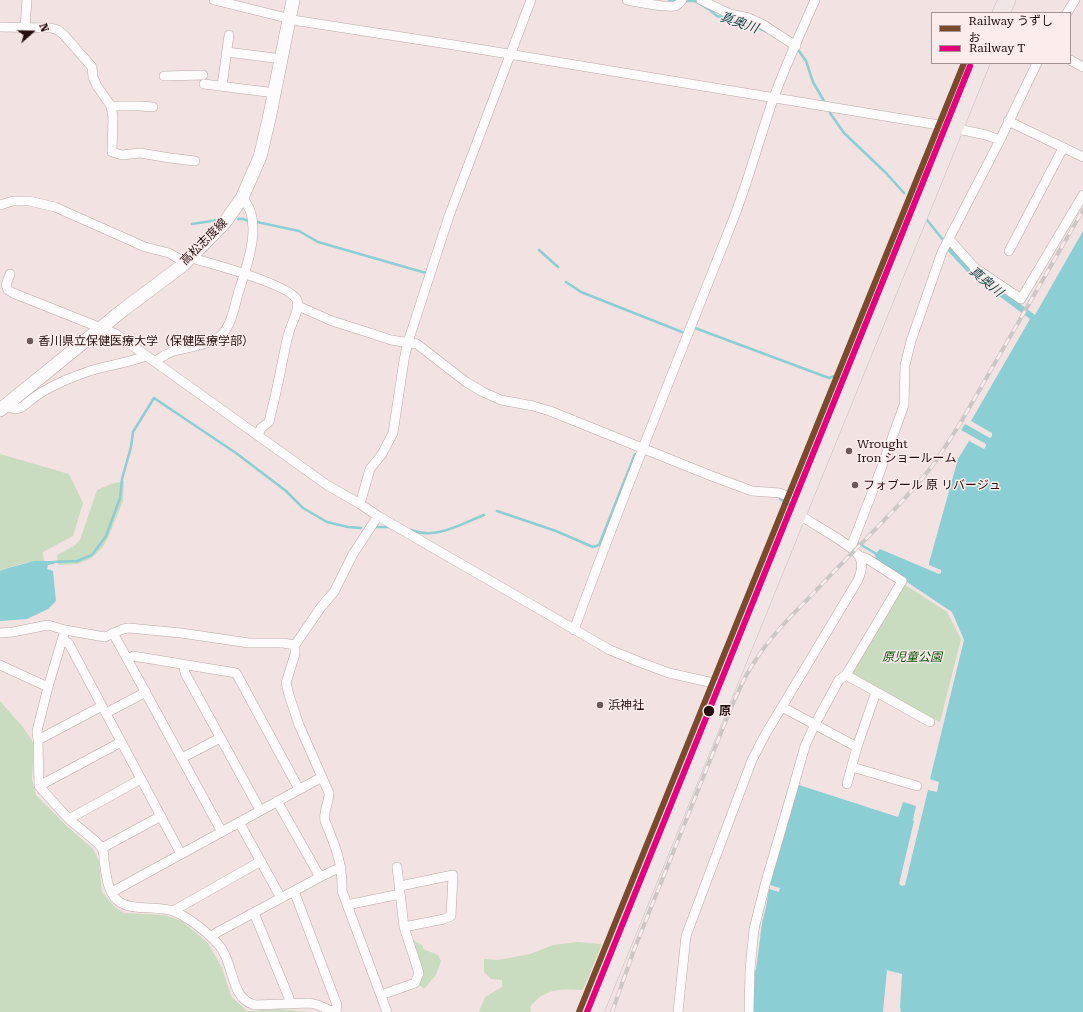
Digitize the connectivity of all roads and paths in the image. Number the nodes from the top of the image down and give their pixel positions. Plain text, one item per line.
1 (27, 0) edge
2 (214, 0) edge
3 (293, 0) edge
4 (530, 0) edge
5 (627, 0) edge
6 (682, 0) edge
7 (701, 0) edge
8 (815, 0) edge
9 (1007, 0) edge
10 (1075, 0) edge
11 (1001, 12) edge
12 (1068, 12) edge
13 (289, 19) junction
14 (0, 27) edge
15 (25, 28) junction
16 (229, 35) dead end
17 (796, 46) junction
18 (227, 52) junction
19 (511, 54) junction
20 (282, 59) junction
21 (1071, 61) edge
22 (981, 64) edge
23 (1036, 64) edge
24 (1083, 67) edge
25 (164, 76) dead end
26 (222, 86) junction
27 (275, 93) junction
28 (774, 98) junction
29 (111, 106) junction
30 (153, 107) dead end
31 (1008, 121) junction
32 (954, 129) junction
33 (1000, 140) junction
34 (1063, 148) junction
35 (1083, 158) edge
36 (195, 161) dead end
37 (1083, 195) edge
38 (242, 198) junction
39 (0, 205) edge
40 (949, 239) junction
41 (1009, 251) dead end
42 (187, 261) junction
43 (10, 274) dead end
44 (245, 274) junction
45 (298, 306) junction
46 (101, 328) junction
47 (408, 342) junction
48 (146, 356) junction
49 (154, 361) junction
50 (3, 407) edge
51 (258, 436) junction
52 (642, 449) junction
53 (360, 504) junction
54 (797, 513) junction
55 (378, 516) junction
56 (851, 547) junction
57 (859, 556) junction
58 (66, 630) junction
59 (574, 630) junction
60 (0, 633) edge
61 (113, 634) junction
62 (63, 639) junction
63 (295, 645) junction
64 (128, 659) junction
65 (0, 665) edge
66 (184, 665) junction
67 (846, 675) junction
68 (727, 686) junction
69 (48, 687) junction
70 (146, 692) junction
71 (876, 692) junction
72 (782, 707) junction
73 (104, 709) junction
74 (930, 722) dead end
75 (815, 724) junction
76 (220, 738) junction
77 (38, 740) junction
78 (121, 742) junction
79 (857, 747) junction
80 (182, 758) junction
81 (852, 767) junction
82 (322, 777) junction
83 (141, 779) junction
84 (847, 784) dead end
85 (39, 786) junction
86 (917, 786) dead end
87 (299, 789) junction
88 (277, 801) junction
89 (260, 810) junction
90 (161, 816) junction
91 (69, 819) junction
92 (239, 822) junction
93 (222, 832) junction
94 (102, 848) junction
95 (181, 854) junction
96 (261, 861) junction
97 (341, 867) junction
98 (397, 867) dead end
99 (320, 877) junction
100 (400, 890) junction
101 (294, 891) junction
102 (112, 892) junction
103 (281, 898) junction
104 (347, 905) junction
105 (173, 911) junction
106 (254, 913) junction
107 (404, 927) junction
108 (212, 938) junction
109 (381, 996) junction
110 (289, 1004) junction
111 (335, 1012) edge
112 (387, 1012) edge
113 (595, 1012) edge
114 (678, 1012) edge
115 (749, 1012) edge

1 - 15 street
2 - 13 street
3 - 13 main road, 高松志度線
4 - 19 street
5 - 6 street
7 - 17 street
8 - 17 street
9 - 11 highway
10 - 12 street
13 - 19 street
13 - 20 main road, 高松志度線
14 - 15 street
15 - 29 street
16 - 18 street
17 - 28 street
18 - 20 street
18 - 26 street
19 - 28 street
19 - 47 street
20 - 27 main road, 高松志度線
21 - 24 street
22 - 32 highway
23 - 31 street
25 - 26 street
26 - 27 street
27 - 38 main road, 高松志度線
28 - 32 street
28 - 52 street
29 - 30 street
29 - 36 street
31 - 33 street
31 - 34 street
32 - 33 street
32 - 54 highway
33 - 40 street
34 - 35 street
34 - 41 street
37 - 40 street
38 - 42 main road, 高松志度線
38 - 44 street
39 - 42 street
40 - 56 street
42 - 44 street
42 - 46 main road, 高松志度線
43 - 46 street
44 - 45 street
44 - 49 street
45 - 47 street
45 - 51 street
46 - 48 street
46 - 50 main road, 高松志度線
47 - 52 street
47 - 53 street
48 - 49 street
48 - 50 street
49 - 51 street
51 - 53 street
52 - 54 street
52 - 59 street
53 - 55 street
54 - 56 street
54 - 68 highway
55 - 59 street
55 - 63 street
56 - 57 street
57 - 67 street
57 - 72 street
58 - 60 street
58 - 61 street
58 - 62 street
59 - 68 street
61 - 63 street
61 - 64 street
62 - 69 street
62 - 73 street
63 - 82 street
64 - 66 street
64 - 70 street
65 - 69 street
66 - 76 street
66 - 87 street
67 - 71 street
67 - 75 street
68 - 113 highway
69 - 77 street
70 - 73 street
70 - 80 street
71 - 74 street
71 - 79 street
72 - 75 street
72 - 114 street
73 - 77 street
73 - 78 street
75 - 79 street
75 - 115 street
76 - 80 street
76 - 89 street
77 - 85 street
78 - 83 street
78 - 85 street
79 - 81 street
80 - 93 street
81 - 84 street
81 - 86 street
82 - 87 street
82 - 97 street
83 - 90 street
83 - 91 street
85 - 91 street
87 - 88 street
88 - 89 street
88 - 99 street
89 - 92 street
90 - 94 street
90 - 95 street
91 - 94 street
92 - 93 street
92 - 96 street
93 - 95 street
94 - 102 street
95 - 102 street
96 - 103 street
96 - 105 street
97 - 99 street
97 - 104 street
98 - 100 street
99 - 101 street
100 - 104 street
100 - 107 street
100 - 107 street
101 - 103 street
101 - 111 street
102 - 105 street
103 - 106 street
104 - 109 street
105 - 108 street
106 - 108 street
106 - 110 street
107 - 109 street
108 - 110 street
109 - 112 street
110 - 111 street

